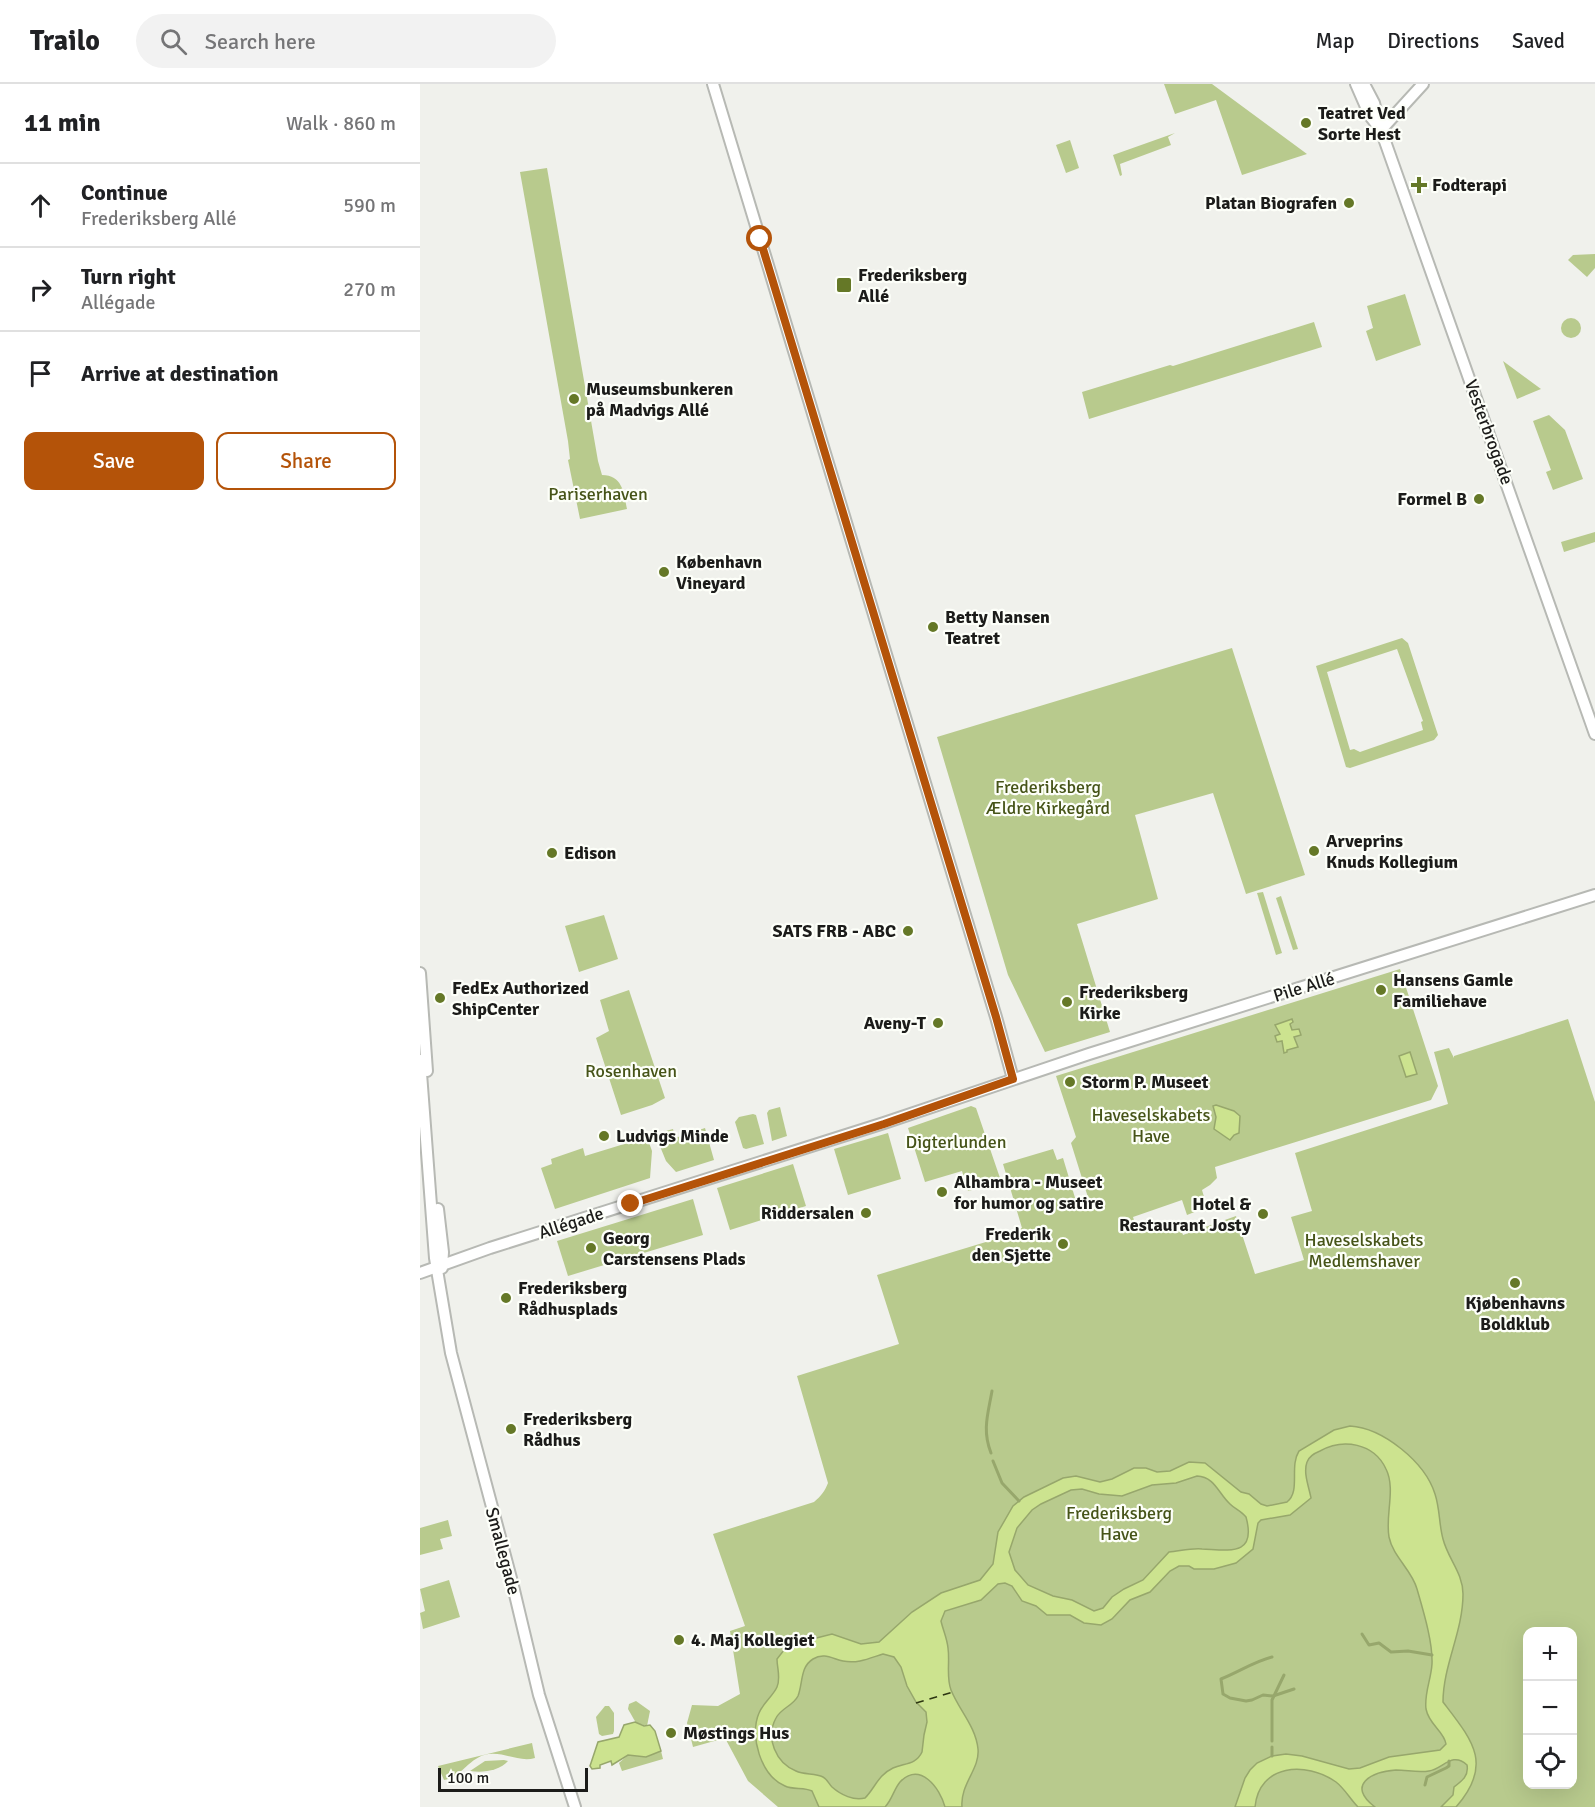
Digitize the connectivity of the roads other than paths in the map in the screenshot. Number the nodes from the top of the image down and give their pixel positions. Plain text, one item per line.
1 (712, 84) edge
2 (1356, 84) edge
3 (1364, 84) edge
4 (1423, 84) edge
5 (1381, 130) junction
6 (1595, 734) edge
7 (1595, 895) edge
8 (420, 973) edge
9 (420, 1060) edge
10 (1013, 1079) junction
11 (439, 1264) junction
12 (420, 1273) edge
13 (575, 1807) edge

1 - 10 street
2 - 5 street, Vesterbrogade
3 - 5 street, Vesterbrogade
4 - 5 street
5 - 6 street, Vesterbrogade
7 - 10 street, Pile Allé
8 - 11 street
9 - 11 street
10 - 11 street, Allégade
11 - 12 street, Allégade
11 - 13 street, Smallegade

